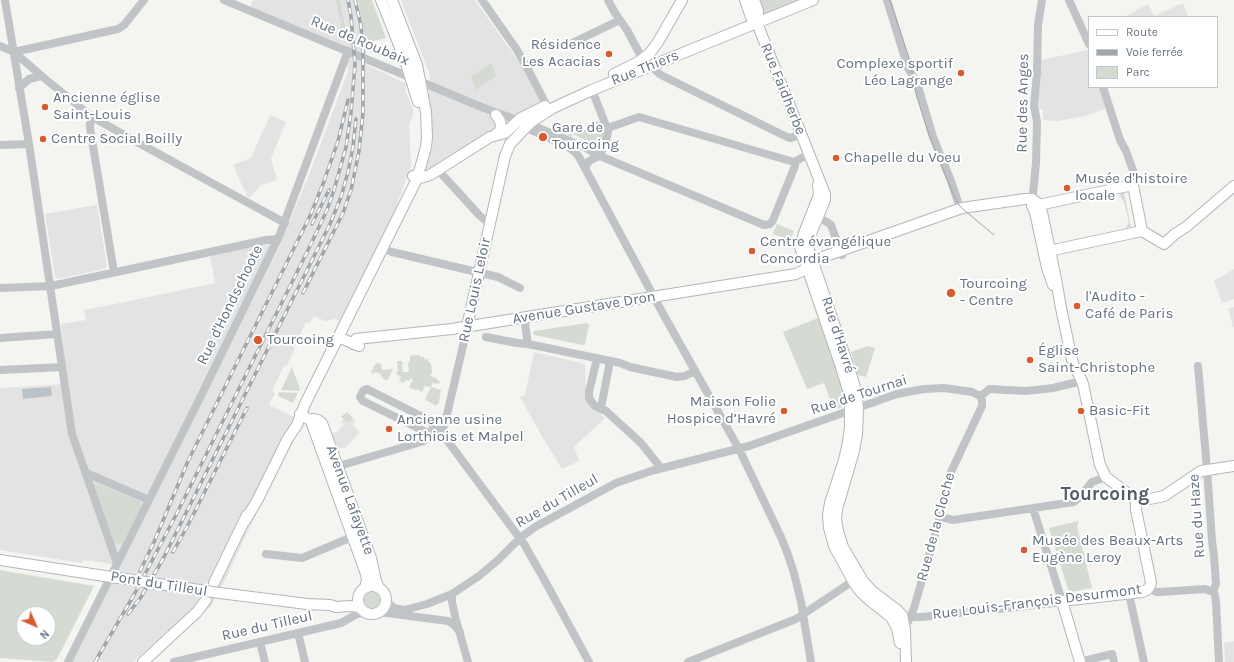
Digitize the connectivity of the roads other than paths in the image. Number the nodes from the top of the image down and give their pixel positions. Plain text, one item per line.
1 (5, 0) edge
2 (144, 0) edge
3 (224, 0) edge
4 (381, 0) edge
5 (392, 0) edge
6 (482, 0) edge
7 (608, 0) edge
8 (682, 0) edge
9 (746, 0) edge
10 (754, 0) edge
11 (813, 0) edge
12 (887, 0) edge
13 (1042, 0) edge
14 (1069, 0) edge
15 (761, 19) junction
16 (620, 20) junction
17 (1088, 42) edge
18 (570, 44) dead end
19 (0, 46) edge
20 (348, 51) junction
21 (14, 52) junction
22 (648, 61) junction
23 (41, 76) junction
24 (415, 79) junction
25 (19, 88) junction
26 (1103, 88) edge
27 (592, 90) junction
28 (484, 108) junction
29 (547, 108) junction
30 (496, 115) junction
31 (94, 117) junction
32 (524, 121) junction
33 (608, 128) junction
34 (800, 134) junction
35 (495, 135) junction
36 (29, 144) junction
37 (0, 145) edge
38 (567, 146) junction
39 (809, 154) junction
40 (600, 156) junction
41 (794, 162) junction
42 (438, 170) junction
43 (586, 170) junction
44 (415, 177) junction
45 (1133, 185) junction
46 (1234, 186) edge
47 (1031, 202) junction
48 (960, 208) junction
49 (815, 216) junction
50 (285, 224) junction
51 (490, 224) junction
52 (1142, 231) junction
53 (278, 239) junction
54 (383, 249) junction
55 (1047, 251) junction
56 (841, 253) junction
57 (811, 268) junction
58 (114, 272) junction
59 (479, 272) junction
60 (51, 286) junction
61 (0, 288) edge
62 (520, 288) dead end
63 (655, 299) junction
64 (524, 320) junction
65 (466, 329) junction
66 (57, 334) junction
67 (486, 336) dead end
68 (338, 337) junction
69 (0, 338) edge
70 (528, 344) junction
71 (597, 358) junction
72 (610, 361) junction
73 (1198, 366) dead end
74 (62, 367) junction
75 (0, 370) edge
76 (695, 371) junction
77 (1082, 381) junction
78 (980, 396) junction
79 (600, 408) junction
80 (854, 410) junction
81 (300, 414) junction
82 (314, 419) junction
83 (433, 430) junction
84 (441, 433) junction
85 (738, 449) junction
86 (338, 466) junction
87 (1234, 466) edge
88 (661, 468) junction
89 (1207, 469) junction
90 (328, 470) junction
91 (86, 474) junction
92 (1106, 477) junction
93 (149, 500) junction
94 (1136, 500) junction
95 (1033, 508) junction
96 (940, 517) junction
97 (351, 518) junction
98 (352, 537) junction
99 (520, 538) junction
100 (369, 553) junction
101 (266, 554) dead end
102 (359, 557) junction
103 (0, 560) edge
104 (117, 563) junction
105 (856, 578) junction
106 (214, 583) dead end
107 (379, 588) junction
108 (1148, 588) junction
109 (362, 590) junction
110 (1213, 592) junction
111 (452, 594) junction
112 (1130, 594) junction
113 (206, 600) dead end
114 (386, 601) junction
115 (1062, 601) junction
116 (330, 605) junction
117 (362, 610) junction
118 (379, 612) junction
119 (885, 612) junction
120 (803, 615) junction
121 (906, 618) junction
122 (901, 631) junction
123 (460, 632) junction
124 (298, 633) junction
125 (260, 642) junction
126 (192, 660) edge
127 (68, 662) edge
128 (143, 662) edge
129 (174, 662) edge
130 (265, 662) edge
131 (305, 662) edge
132 (468, 662) edge
133 (589, 662) edge
134 (688, 662) edge
135 (811, 662) edge
136 (900, 662) edge
137 (906, 662) edge
138 (1080, 662) edge
139 (1114, 662) edge
140 (1144, 662) edge
141 (1219, 662) edge

1 - 21 street
2 - 21 street
3 - 20 street, Rue de Roubaix
4 - 24 main road
5 - 24 main road
6 - 29 street
7 - 16 street
8 - 22 main road
9 - 15 main road
10 - 15 main road
11 - 15 main road, Rue Thiers
12 - 48 street
13 - 47 street, Rue des Anges
14 - 17 street
15 - 22 main road, Rue Thiers
15 - 34 main road, Rue Faidherbe
16 - 18 street
16 - 22 street
19 - 21 street
20 - 24 street, Rue de Roubaix
20 - 50 street, Rue d'Hondschoote
21 - 23 street
21 - 25 street
22 - 27 main road, Rue Thiers
22 - 29 main road, Rue Thiers
22 - 34 street
23 - 25 street
23 - 31 street
24 - 28 street, Rue de Roubaix
24 - 44 main road
25 - 36 street
26 - 45 street
27 - 29 main road, Rue Thiers
27 - 33 street
28 - 30 street, Rue de Roubaix
28 - 32 street, Rue de Roubaix
29 - 32 main road, Rue Thiers
30 - 32 street, Rue de Roubaix
30 - 35 main road
31 - 50 street
31 - 58 street
32 - 35 main road
32 - 38 street
32 - 40 street
32 - 51 main road, Rue Louis Leloir
33 - 40 street
33 - 41 street
34 - 39 main road, Rue Faidherbe
35 - 42 main road
36 - 37 street
36 - 60 street
38 - 40 street
38 - 43 street
39 - 41 street
39 - 49 main road, Rue Faidherbe
40 - 41 street
40 - 43 street
42 - 44 main road
42 - 51 street
43 - 63 street
44 - 54 main road
45 - 47 main road, Avenue Gustave Dron
45 - 52 main road
46 - 52 main road
47 - 48 main road, Avenue Gustave Dron
47 - 55 main road
48 - 56 main road, Avenue Gustave Dron
49 - 56 street
49 - 57 main road, Rue Faidherbe
50 - 53 street, Rue d'Hondschoote
51 - 59 main road, Rue Louis Leloir
52 - 55 main road
53 - 58 street
53 - 93 street, Rue d'Hondschoote
54 - 59 street
54 - 68 main road
55 - 77 main road
56 - 57 main road, Avenue Gustave Dron
57 - 63 main road, Avenue Gustave Dron
57 - 80 main road, Rue d'Havré
58 - 60 street
59 - 62 street
59 - 65 main road, Rue Louis Leloir
60 - 61 street
60 - 66 street
63 - 64 main road, Avenue Gustave Dron
63 - 76 street
64 - 65 main road, Avenue Gustave Dron
64 - 70 street
65 - 68 main road, Avenue Gustave Dron
65 - 84 street, Rue Louis Leloir
66 - 69 street
66 - 74 street
67 - 70 street
68 - 81 main road
70 - 71 street
71 - 72 street
71 - 79 street
72 - 76 street
72 - 79 street
73 - 89 street, Rue du Haze
74 - 75 street
74 - 91 street
76 - 85 street
77 - 78 street
77 - 92 main road
78 - 80 street, Rue de Tournai
78 - 96 street, Rue de la Cloche
79 - 88 street
80 - 85 street, Rue de Tournai
80 - 105 main road, Rue d'Havré
81 - 82 main road
81 - 106 main road
82 - 86 main road, Avenue Lafayette
82 - 90 main road, Avenue Lafayette
83 - 83 street
83 - 84 street
83 - 86 street
84 - 99 street
85 - 88 street, Rue du Tilleul
85 - 120 street
86 - 90 street
86 - 97 main road, Avenue Lafayette
87 - 89 main road
88 - 99 street, Rue du Tilleul
89 - 94 main road
89 - 110 street, Rue du Haze
90 - 97 main road, Avenue Lafayette
91 - 93 street
91 - 104 street
92 - 94 main road
92 - 95 street
93 - 104 street, Rue d'Hondschoote
94 - 108 main road
95 - 96 street
95 - 115 street
96 - 121 street, Rue de la Cloche
97 - 98 main road, Avenue Lafayette
97 - 100 main road, Avenue Lafayette
98 - 101 street
98 - 102 main road, Avenue Lafayette
99 - 111 street, Rue du Tilleul
99 - 133 street
100 - 102 street
100 - 107 main road, Avenue Lafayette
102 - 109 main road, Avenue Lafayette
103 - 116 main road, Pont du Tilleul, bridge
104 - 127 street
105 - 119 main road
105 - 120 street
105 - 121 main road
107 - 109 main road
107 - 114 main road
108 - 110 street, Rue Louis-François Desurmont
108 - 112 main road, Rue Louis-François Desurmont
109 - 116 main road
109 - 117 main road
110 - 141 street, Rue du Haze
111 - 114 street, Rue du Tilleul
111 - 123 street
112 - 115 main road, Rue Louis-François Desurmont
112 - 140 street
113 - 128 main road
114 - 118 main road
115 - 121 street, Rue Louis-François Desurmont
115 - 138 main road
116 - 117 main road, Pont du Tilleul
117 - 118 main road
117 - 124 street, Rue du Tilleul
118 - 123 street
119 - 121 street, Rue Louis-François Desurmont
119 - 122 main road
120 - 134 street
120 - 135 street
121 - 122 main road
122 - 136 main road
122 - 137 main road
123 - 132 street
124 - 125 street, Rue du Tilleul
124 - 131 street
125 - 126 street, Rue du Tilleul
125 - 130 street
126 - 129 street, Rue du Tilleul
138 - 139 street

